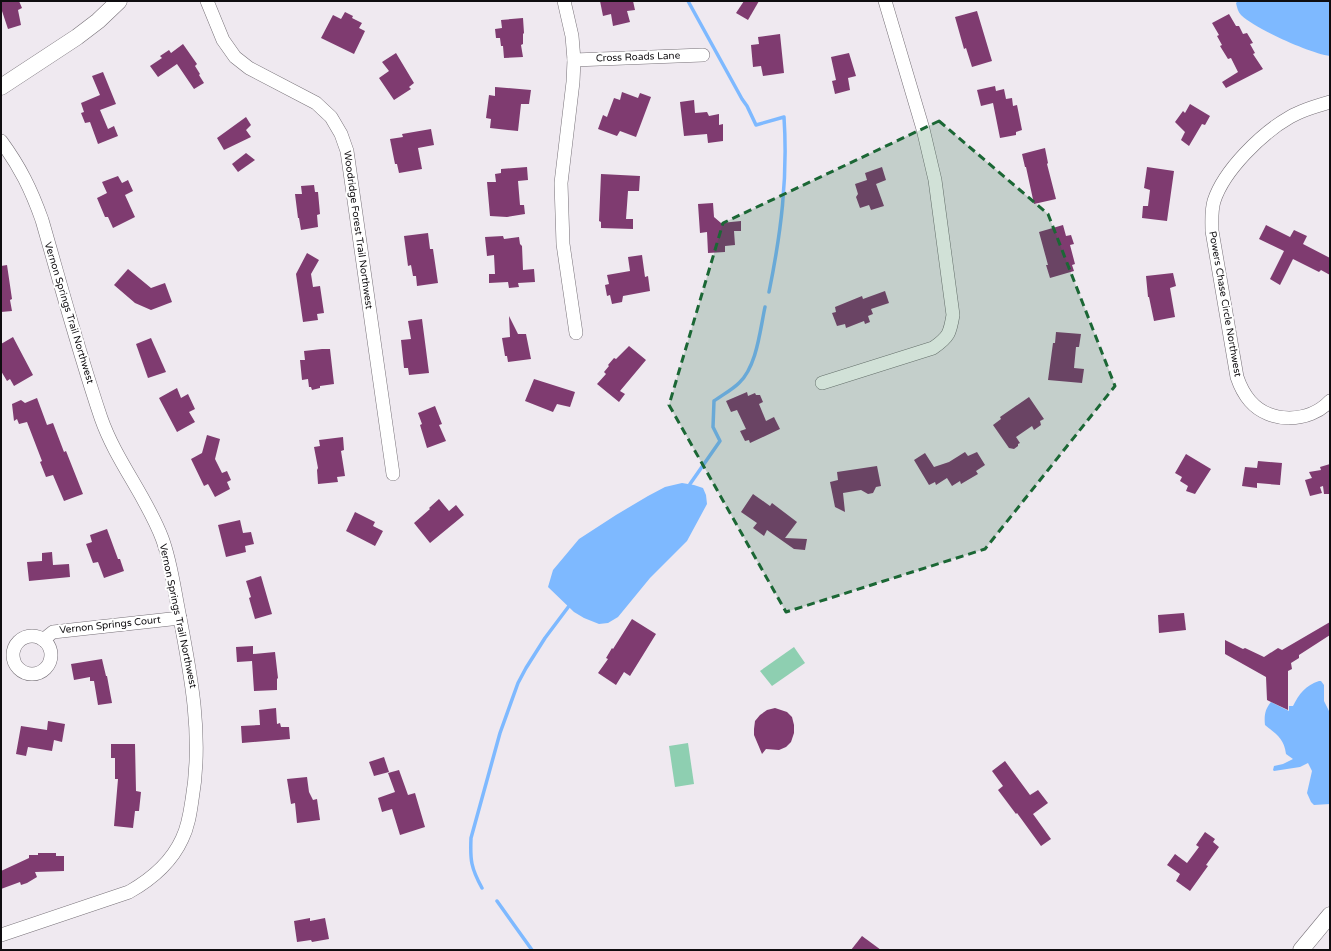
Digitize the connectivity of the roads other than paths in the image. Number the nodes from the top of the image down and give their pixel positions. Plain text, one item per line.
1 (119, 1) edge
2 (207, 1) edge
3 (564, 1) edge
4 (885, 1) edge
5 (702, 55) dead end
6 (574, 60) junction
7 (1, 87) edge
8 (1330, 102) edge
9 (1, 141) edge
10 (576, 333) dead end
11 (822, 383) dead end
12 (1330, 401) edge
13 (393, 474) dead end
14 (180, 618) junction
15 (43, 640) dead end
16 (1330, 915) edge
17 (1, 935) edge
18 (1301, 950) edge

1 - 7 street
2 - 13 street, Woodridge Forest Trail Northwest
3 - 6 street
4 - 11 street
5 - 6 street, Cross Roads Lane
6 - 10 street
8 - 12 street, Powers Chase Circle Northwest
9 - 14 street, Vernon Springs Trail Northwest
14 - 15 street, Vernon Springs Court
14 - 17 street, Vernon Springs Trail Northwest
16 - 18 street

